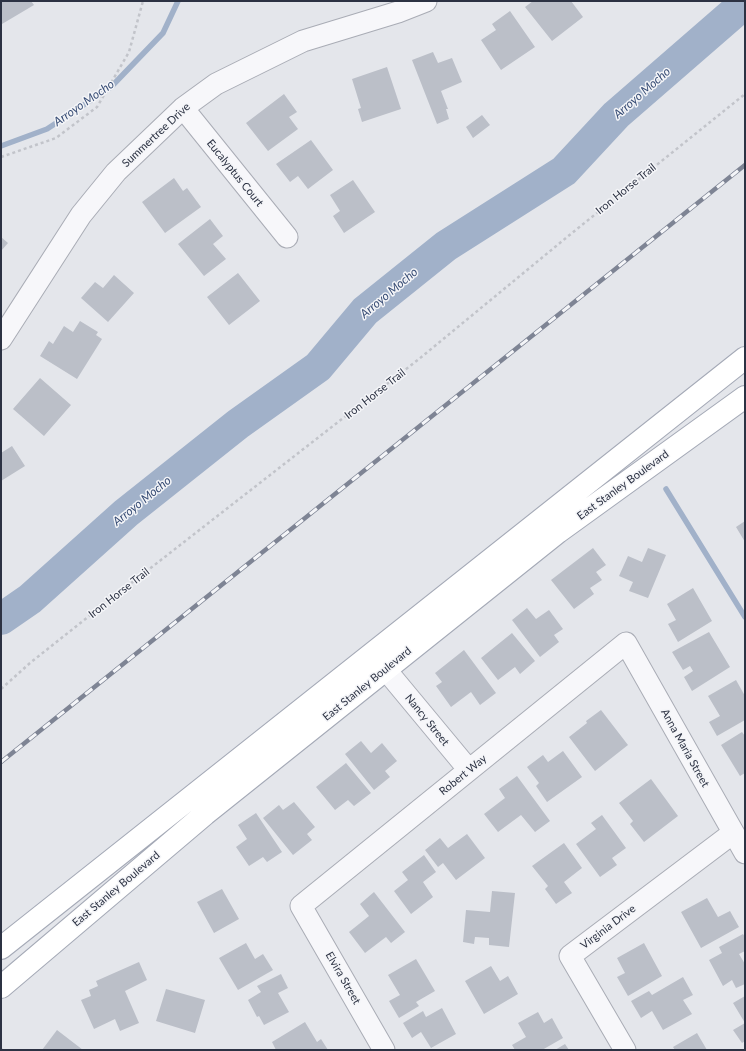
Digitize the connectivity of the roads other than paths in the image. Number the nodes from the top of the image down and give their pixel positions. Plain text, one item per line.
1 (426, 1) edge
2 (183, 108) junction
3 (287, 237) dead end
4 (1, 339) edge
5 (743, 363) edge
6 (745, 396) edge
7 (626, 643) joint
8 (386, 670) junction
9 (469, 770) junction
10 (733, 833) junction
11 (745, 853) edge
12 (301, 906) joint
13 (1, 948) edge
14 (1, 987) edge
15 (384, 1050) edge
16 (625, 1050) edge

1 - 2 street, Summertree Drive
2 - 3 street, Eucalyptus Court
2 - 4 street, Summertree Drive
5 - 13 main road, East Stanley Boulevard
6 - 8 main road, East Stanley Boulevard
7 - 9 street, Robert Way
7 - 10 street, Anna Maria Street
8 - 9 street, Nancy Street
8 - 14 main road, East Stanley Boulevard
9 - 12 street, Robert Way
10 - 11 street, Anna Maria Street
10 - 16 street, Virginia Drive
12 - 15 street, Elvira Street

